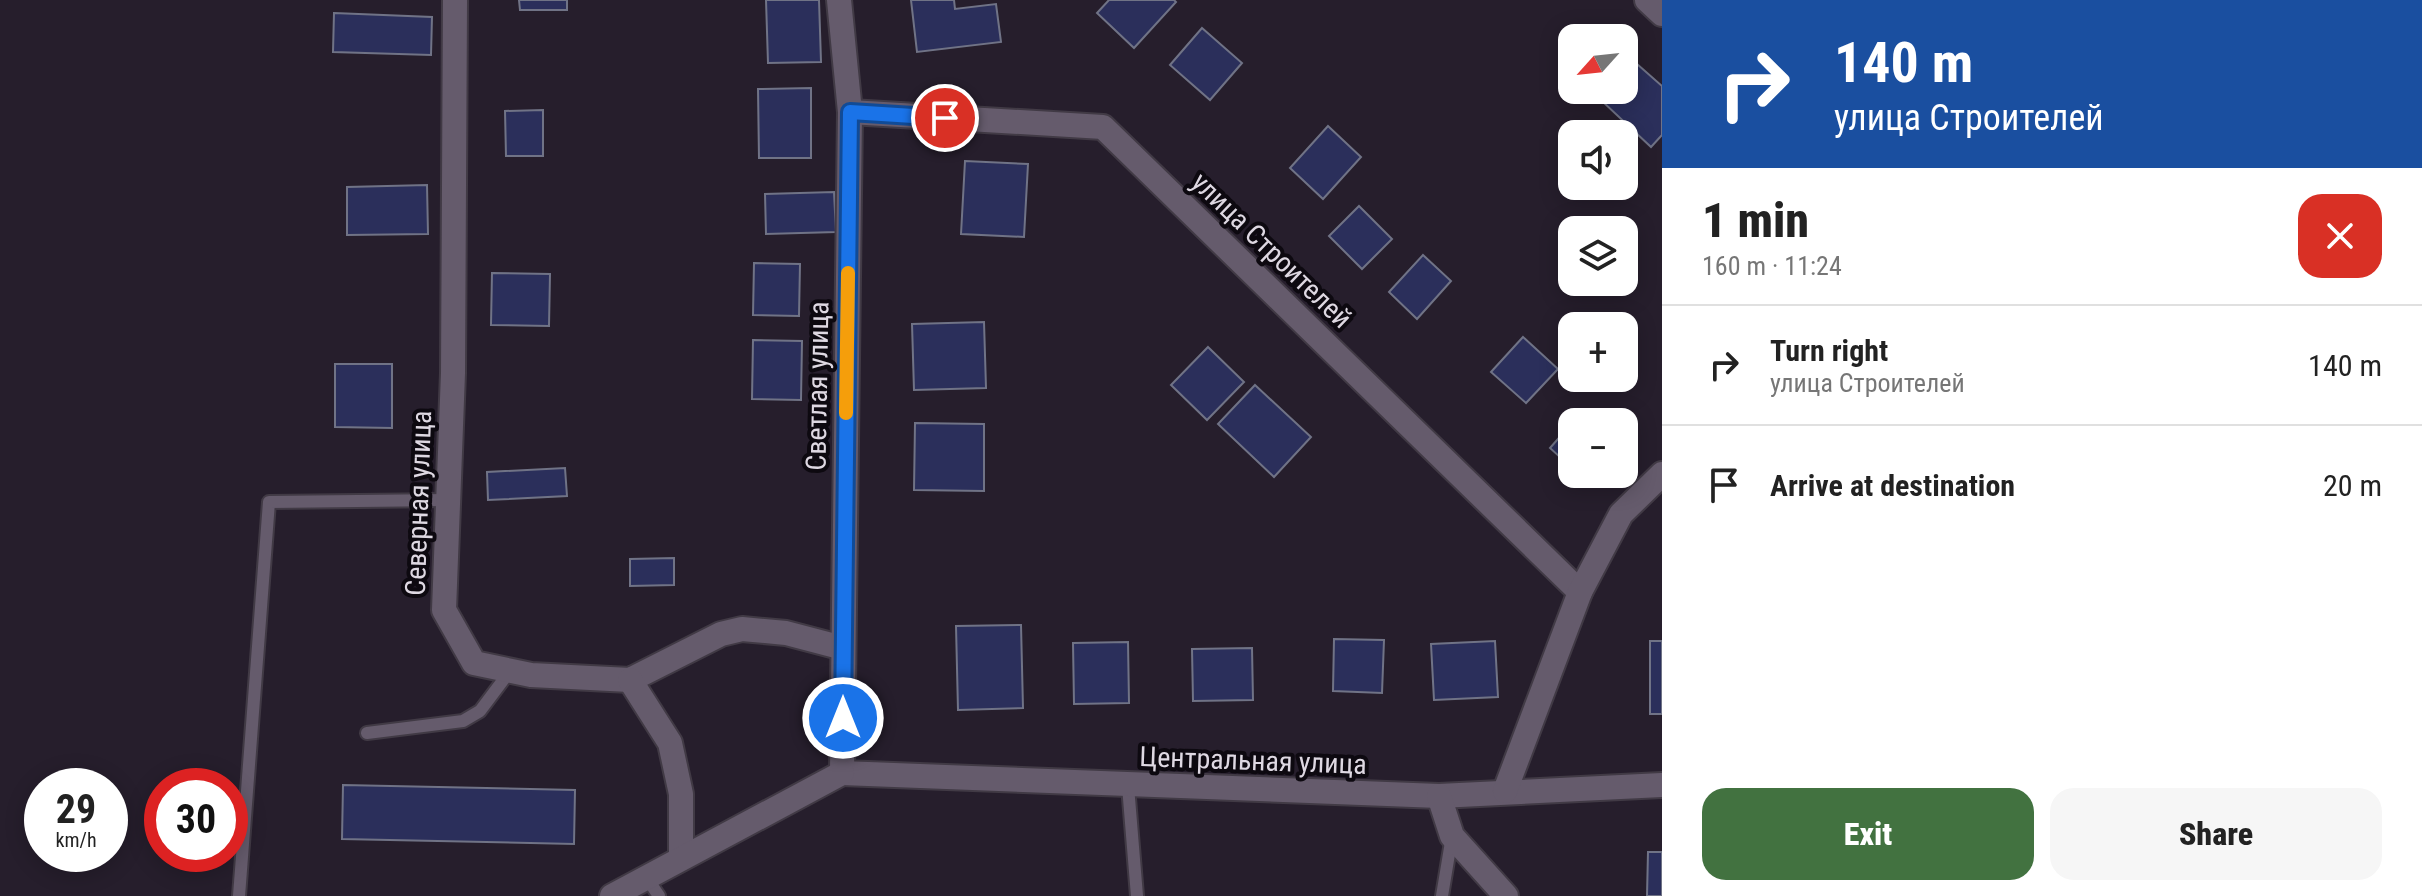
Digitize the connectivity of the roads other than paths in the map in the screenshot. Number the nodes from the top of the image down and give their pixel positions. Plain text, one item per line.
1 (455, 0) edge
2 (839, 0) edge
3 (1647, 0) edge
4 (1662, 14) edge
5 (850, 112) junction
6 (1662, 474) edge
7 (447, 500) junction
8 (1580, 592) junction
9 (843, 648) junction
10 (510, 671) junction
11 (630, 680) junction
12 (367, 733) dead end
13 (842, 773) junction
14 (1662, 785) edge
15 (1128, 786) junction
16 (1505, 791) junction
17 (1439, 796) junction
18 (1452, 836) junction
19 (681, 858) junction
20 (653, 886) edge
21 (239, 896) edge
22 (612, 896) edge
23 (1137, 896) edge
24 (1442, 896) edge
25 (1506, 896) edge

1 - 7 street, Северная улица
2 - 5 street, Светлая улица
3 - 4 street
5 - 8 street, улица Строителей
5 - 9 street, Светлая улица
6 - 8 street
7 - 10 street, Северная улица
7 - 21 lane
8 - 16 street
9 - 11 street, Северная улица
9 - 13 street, Светлая улица
10 - 11 street, Северная улица
10 - 12 lane
11 - 19 street
13 - 15 street, Центральная улица
13 - 19 street
14 - 16 street, Центральная улица
15 - 17 street, Центральная улица
15 - 23 lane
16 - 17 street, Центральная улица
17 - 18 street
18 - 24 lane
18 - 25 street
19 - 20 street
20 - 22 street

